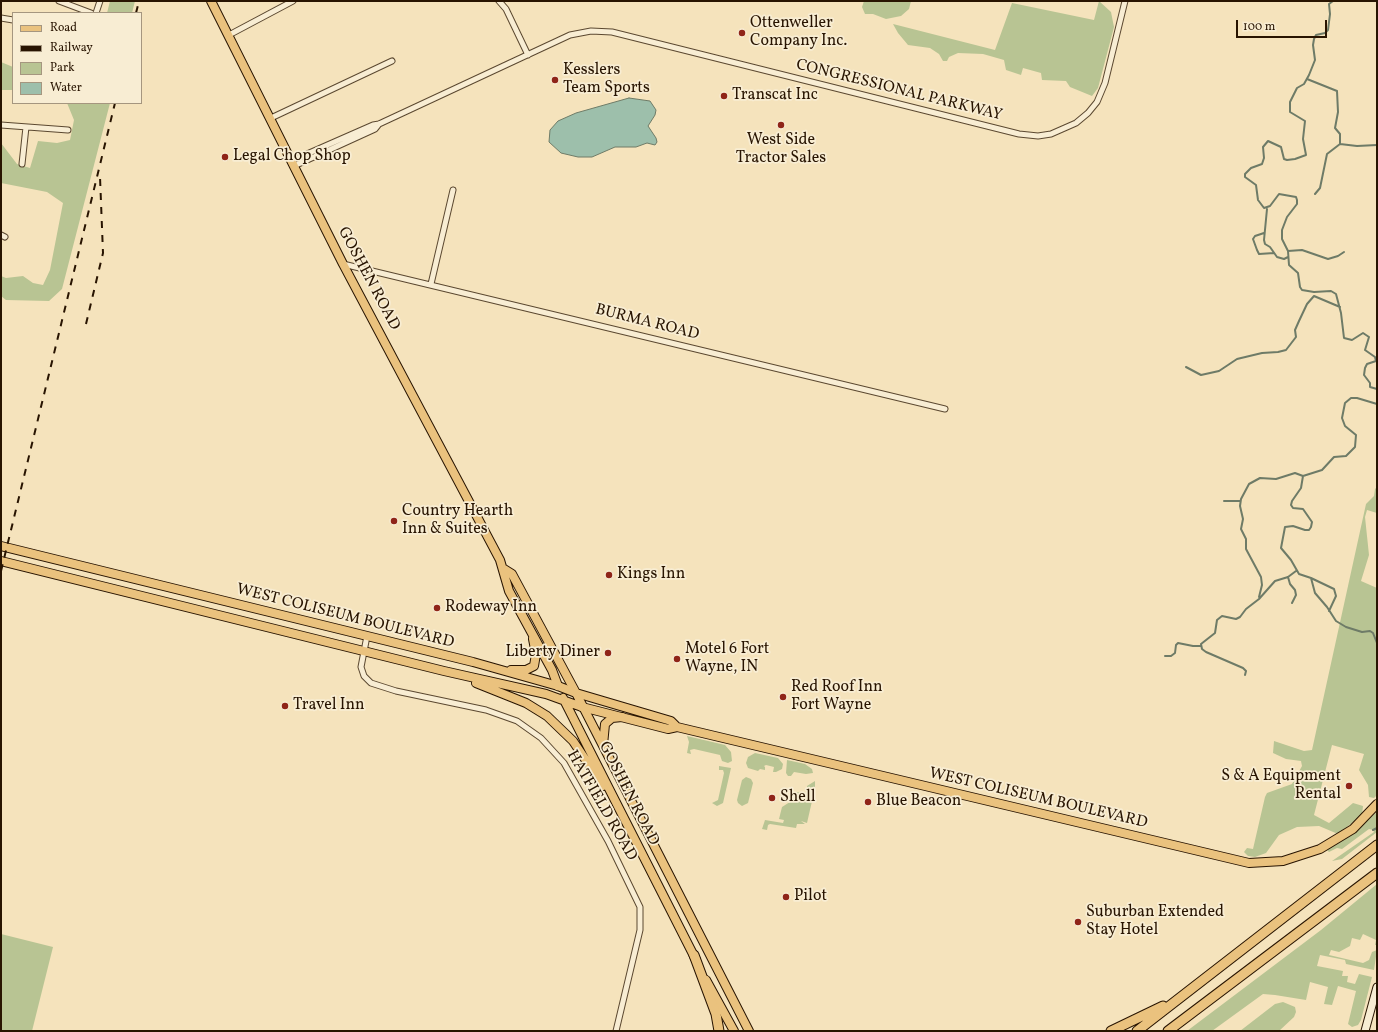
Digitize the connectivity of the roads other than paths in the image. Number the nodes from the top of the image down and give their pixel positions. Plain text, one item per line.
1 (59, 1) edge
2 (100, 1) edge
3 (211, 1) edge
4 (294, 1) edge
5 (499, 1) edge
6 (1125, 1) edge
7 (89, 12) edge
8 (96, 12) edge
9 (1, 18) edge
10 (12, 20) edge
11 (228, 35) junction
12 (528, 54) junction
13 (392, 61) dead end
14 (271, 118) junction
15 (1, 125) edge
16 (26, 127) junction
17 (68, 130) dead end
18 (22, 164) dead end
19 (293, 164) junction
20 (454, 190) dead end
21 (344, 264) junction
22 (431, 284) junction
23 (945, 409) dead end
24 (1, 546) edge
25 (1, 561) edge
26 (504, 569) junction
27 (367, 636) junction
28 (533, 639) junction
29 (363, 652) junction
30 (499, 670) junction
31 (444, 672) junction
32 (558, 686) junction
33 (576, 693) junction
34 (564, 699) junction
35 (582, 707) junction
36 (622, 717) junction
37 (677, 727) junction
38 (603, 747) junction
39 (1377, 804) edge
40 (624, 816) junction
41 (1377, 845) edge
42 (1377, 873) edge
43 (694, 955) junction
44 (1377, 987) edge
45 (1179, 999) junction
46 (616, 1031) edge
47 (719, 1031) edge
48 (734, 1031) edge
49 (749, 1031) edge
50 (1110, 1031) edge
51 (1137, 1031) edge
52 (1168, 1031) edge
53 (1365, 1031) edge

1 - 7 street
2 - 8 street
3 - 11 main road, GOSHEN ROAD
4 - 11 street
5 - 12 street
6 - 12 street, CONGRESSIONAL PARKWAY
9 - 10 street
11 - 14 main road, GOSHEN ROAD
12 - 19 street, CONGRESSIONAL PARKWAY
13 - 14 street
14 - 19 main road, GOSHEN ROAD
15 - 16 street
16 - 17 street
16 - 18 street
19 - 21 main road, GOSHEN ROAD
20 - 22 street
21 - 22 street, BURMA ROAD
21 - 26 main road, GOSHEN ROAD
22 - 23 street, BURMA ROAD
24 - 27 main road, WEST COLISEUM BOULEVARD
25 - 29 main road, WEST COLISEUM BOULEVARD
26 - 28 main road, GOSHEN ROAD
26 - 33 main road, GOSHEN ROAD
27 - 29 street, HATFIELD ROAD
27 - 30 main road, WEST COLISEUM BOULEVARD
28 - 30 main road
28 - 32 main road, GOSHEN ROAD
29 - 31 main road, WEST COLISEUM BOULEVARD
29 - 46 street, HATFIELD ROAD
30 - 32 main road, WEST COLISEUM BOULEVARD
31 - 34 main road, WEST COLISEUM BOULEVARD
31 - 40 main road
32 - 33 main road, WEST COLISEUM BOULEVARD
32 - 34 main road, GOSHEN ROAD
33 - 35 main road, GOSHEN ROAD
33 - 37 main road, WEST COLISEUM BOULEVARD
34 - 35 main road, WEST COLISEUM BOULEVARD
34 - 40 main road, GOSHEN ROAD
35 - 36 main road, WEST COLISEUM BOULEVARD
35 - 38 main road, GOSHEN ROAD
36 - 37 main road, WEST COLISEUM BOULEVARD
36 - 38 main road
37 - 39 main road, WEST COLISEUM BOULEVARD
38 - 49 main road, GOSHEN ROAD
40 - 43 main road, GOSHEN ROAD
41 - 45 highway
42 - 52 highway
43 - 47 highway
43 - 48 main road, GOSHEN ROAD
44 - 53 main road
45 - 50 highway
45 - 51 highway

